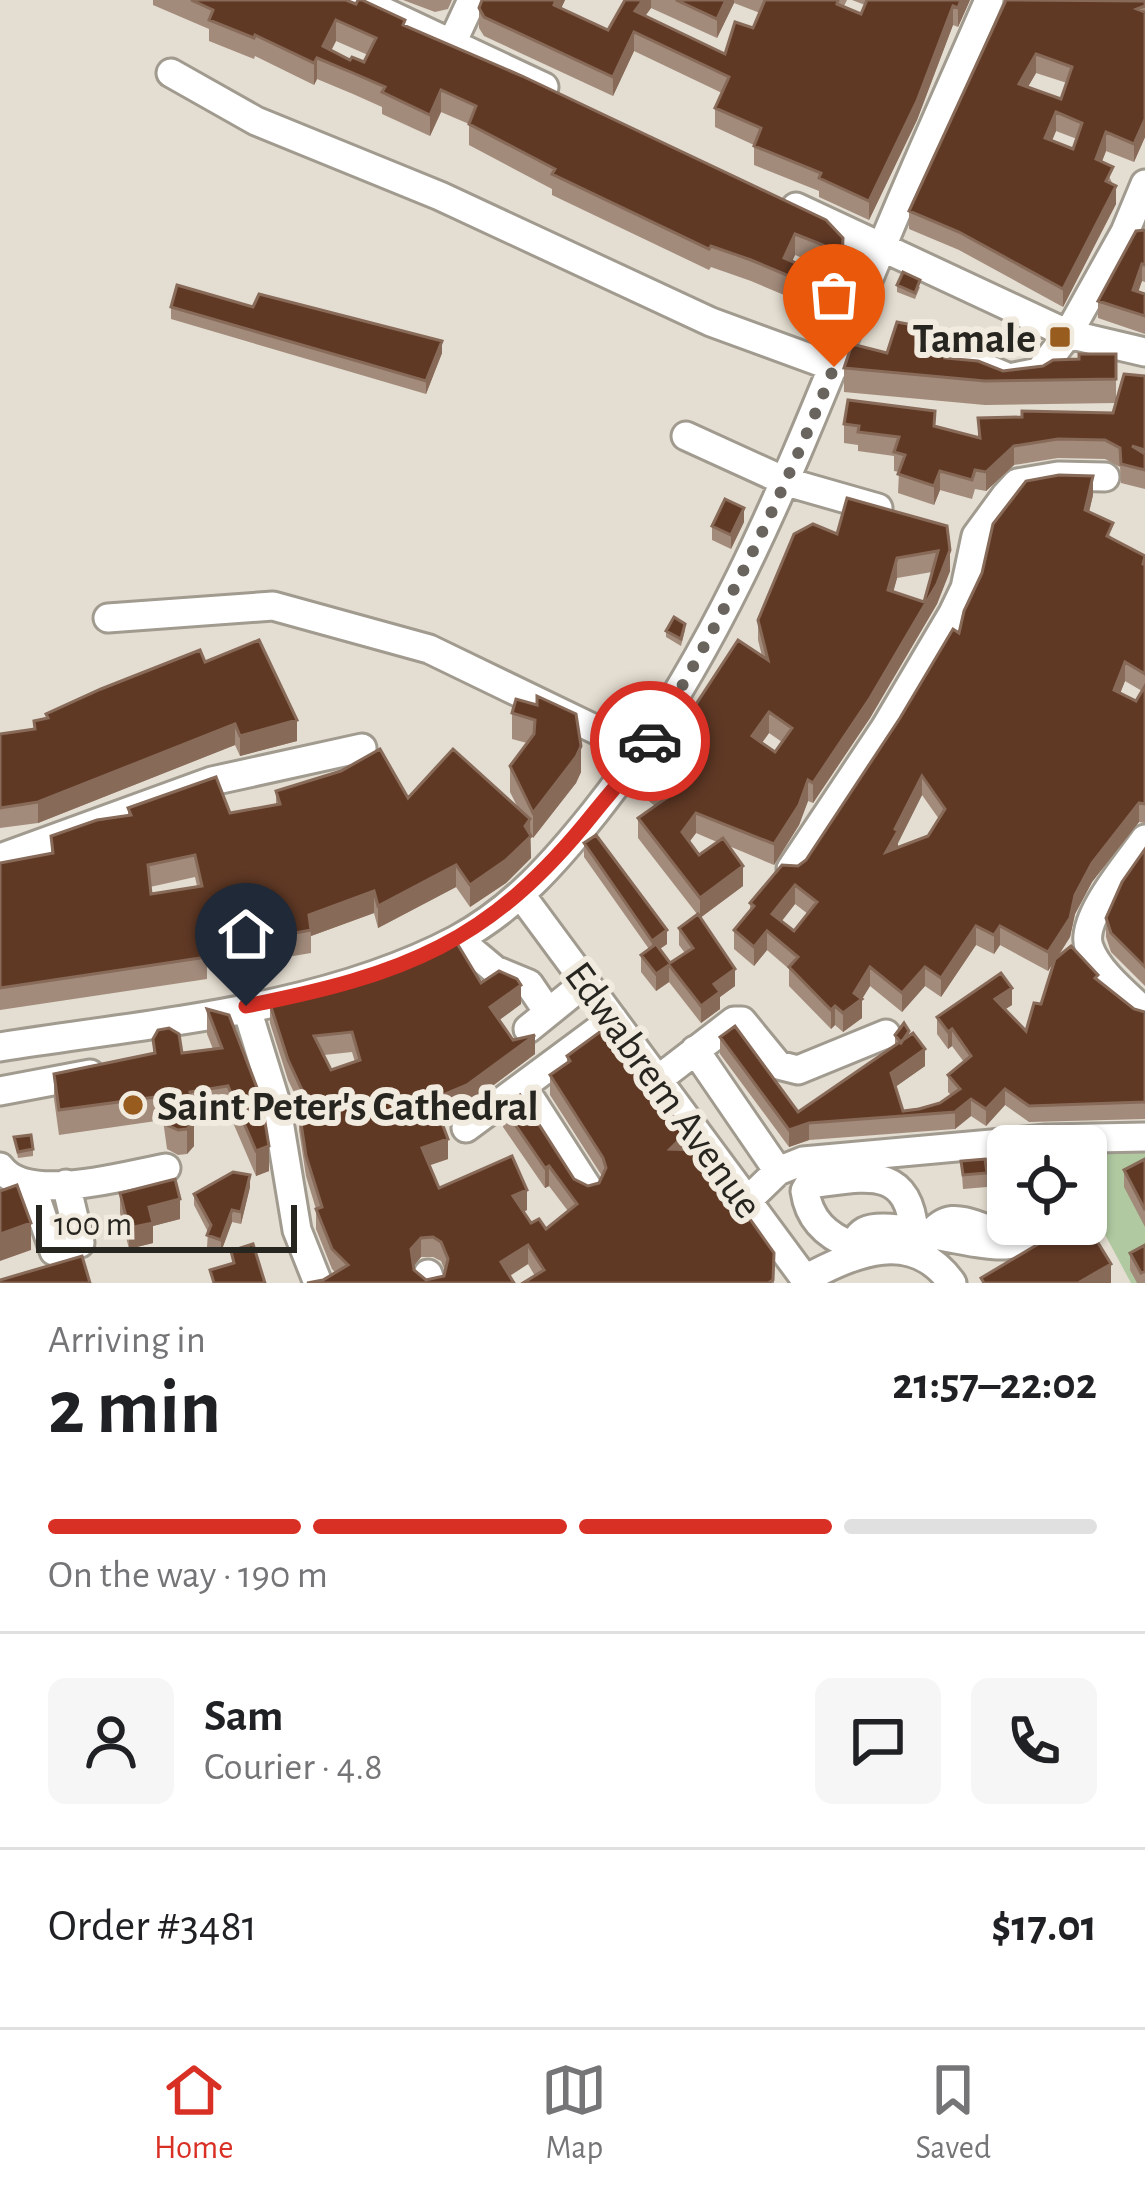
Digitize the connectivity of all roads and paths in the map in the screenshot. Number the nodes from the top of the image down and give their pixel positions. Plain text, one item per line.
1 (359, 0) edge
2 (472, 0) edge
3 (989, 0) edge
4 (452, 43) junction
5 (171, 73) dead end
6 (559, 94) edge
7 (1145, 184) edge
8 (774, 196) edge
9 (1135, 231) edge
10 (881, 248) junction
11 (1068, 334) junction
12 (941, 349) edge
13 (1145, 352) edge
14 (834, 367) junction
15 (686, 436) dead end
16 (1105, 477) dead end
17 (788, 482) junction
18 (913, 518) edge
19 (108, 618) dead end
20 (362, 748) dead end
21 (642, 752) junction
22 (1145, 839) edge
23 (0, 858) edge
24 (791, 869) edge
25 (521, 895) junction
26 (458, 939) junction
27 (586, 982) junction
28 (246, 1006) junction
29 (1145, 1012) edge
30 (614, 1019) junction
31 (886, 1034) dead end
32 (0, 1047) edge
33 (695, 1050) junction
34 (128, 1067) edge
35 (660, 1078) junction
36 (523, 1087) junction
37 (0, 1091) edge
38 (466, 1128) dead end
39 (1145, 1137) edge
40 (0, 1167) edge
41 (166, 1168) dead end
42 (778, 1171) junction
43 (839, 1181) junction
44 (66, 1184) junction
45 (32, 1187) junction
46 (588, 1188) edge
47 (747, 1201) junction
48 (985, 1228) dead end
49 (922, 1234) junction
50 (858, 1243) junction
51 (987, 1245) edge
52 (807, 1281) edge
53 (318, 1283) edge
54 (952, 1283) edge

1 - 4 street
2 - 4 street
3 - 10 street
4 - 6 street
5 - 14 street
7 - 9 street
8 - 10 street
9 - 11 street
10 - 11 street
10 - 14 street
11 - 12 street
11 - 13 street
14 - 17 street
15 - 17 street
16 - 24 street
17 - 18 street
17 - 21 street
19 - 21 street
20 - 23 street
21 - 25 street
22 - 29 street
25 - 26 street
25 - 27 street, Edwabrem Avenue
26 - 27 street
26 - 28 street
27 - 30 street, Edwabrem Avenue
28 - 32 street
28 - 53 street
30 - 35 street, Edwabrem Avenue
30 - 36 street
31 - 33 street
33 - 35 street
33 - 42 street
34 - 37 street
35 - 47 street, Edwabrem Avenue
36 - 38 street
36 - 46 street
39 - 42 street
40 - 45 street
41 - 44 street
42 - 47 street
43 - 49 street
43 - 50 street
43 - 50 street
44 - 45 street
44 - 45 street
47 - 52 street, Edwabrem Avenue
48 - 49 street
49 - 50 street
49 - 51 street
50 - 52 street
50 - 54 street

